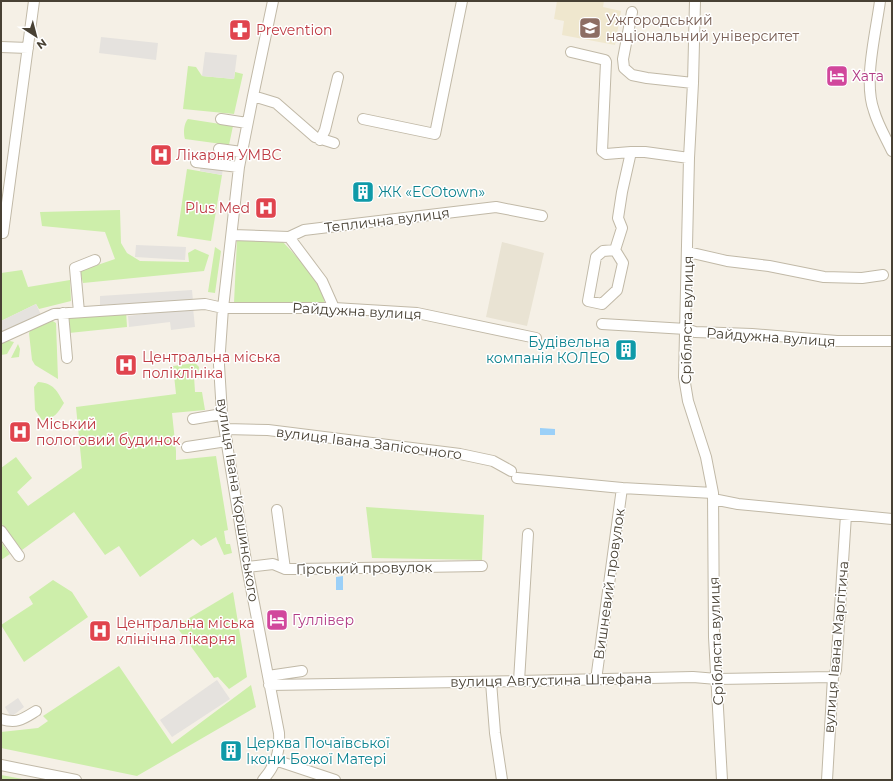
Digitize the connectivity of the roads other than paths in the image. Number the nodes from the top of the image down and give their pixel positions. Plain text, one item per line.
1 (34, 1) edge
2 (273, 1) edge
3 (462, 1) edge
4 (695, 1) edge
5 (880, 1) edge
6 (632, 12) dead end
7 (1, 47) edge
8 (28, 48) junction
9 (571, 52) dead end
10 (338, 77) dead end
11 (693, 83) junction
12 (253, 96) junction
13 (221, 119) dead end
14 (363, 119) dead end
15 (247, 123) junction
16 (320, 140) junction
17 (334, 143) dead end
18 (219, 149) dead end
19 (892, 150) edge
20 (242, 152) junction
21 (631, 152) junction
22 (689, 158) junction
23 (196, 162) dead end
24 (239, 168) junction
25 (542, 216) dead end
26 (3, 233) dead end
27 (232, 235) junction
28 (289, 238) junction
29 (615, 250) junction
30 (688, 252) junction
31 (95, 260) dead end
32 (883, 275) dead end
33 (223, 308) junction
34 (334, 308) junction
35 (79, 312) junction
36 (63, 313) junction
37 (602, 324) dead end
38 (686, 329) junction
39 (1, 338) edge
40 (536, 338) dead end
41 (892, 341) edge
42 (67, 358) dead end
43 (222, 414) junction
44 (193, 419) dead end
45 (225, 429) junction
46 (227, 441) junction
47 (187, 447) dead end
48 (622, 488) junction
49 (713, 496) junction
50 (277, 510) dead end
51 (846, 515) junction
52 (892, 519) edge
53 (1, 532) edge
54 (528, 534) dead end
55 (19, 556) dead end
56 (482, 566) dead end
57 (247, 567) junction
58 (286, 569) junction
59 (302, 671) dead end
60 (833, 677) junction
61 (717, 678) junction
62 (269, 680) junction
63 (596, 680) junction
64 (491, 682) junction
65 (519, 682) junction
66 (36, 711) dead end
67 (1, 719) edge
68 (276, 760) junction
69 (1, 765) edge
70 (35, 776) edge
71 (76, 780) edge
72 (263, 780) edge
73 (335, 780) edge
74 (502, 780) edge
75 (722, 780) edge
76 (827, 780) edge

1 - 8 street
2 - 12 street, вулиця Івана Коршинського
3 - 14 street
4 - 11 street, Срібляста вулиця
5 - 19 street
6 - 11 street
7 - 8 street
8 - 26 street
9 - 21 street
10 - 16 street
11 - 22 street, Срібляста вулиця
12 - 15 street, вулиця Івана Коршинського
12 - 16 street
13 - 15 street
15 - 20 street, вулиця Івана Коршинського
16 - 17 street
18 - 20 street
20 - 24 street, вулиця Івана Коршинського
21 - 22 street
21 - 29 street
22 - 30 street, Срібляста вулиця
23 - 24 street
24 - 27 street, вулиця Івана Коршинського
25 - 28 street, Теплична вулиця
27 - 28 street, Теплична вулиця
27 - 33 street, вулиця Івана Коршинського
28 - 34 street
29 - 29 street
30 - 32 street
30 - 38 street, Срібляста вулиця
31 - 35 street
33 - 34 street, Райдужна вулиця
33 - 35 street, Райдужна вулиця
33 - 43 street, вулиця Івана Коршинського
34 - 40 street, Райдужна вулиця
35 - 36 street, Райдужна вулиця
36 - 39 street, Райдужна вулиця
36 - 42 street
37 - 38 street, Райдужна вулиця
38 - 41 street, Райдужна вулиця
38 - 49 street, Срібляста вулиця
43 - 44 street
43 - 45 street, вулиця Івана Коршинського
45 - 46 street, вулиця Івана Коршинського
45 - 48 street, вулиця Івана Запісочного
46 - 47 street
46 - 57 street, вулиця Івана Коршинського
48 - 49 street, вулиця Івана Запісочного
48 - 63 street, Вишневий провулок
49 - 51 street, вулиця Івана Запісочного
49 - 61 street, Срібляста вулиця
50 - 58 street
51 - 52 street, вулиця Івана Запісочного
51 - 60 street, вулиця Івана Маргітича
53 - 55 street
54 - 65 street
56 - 58 street, Гірський провулок
57 - 58 street, Гірський провулок
57 - 62 street, вулиця Івана Коршинського
59 - 62 street
60 - 61 street, вулиця Августина Штефана
60 - 76 street, вулиця Івана Маргітича
61 - 63 street, вулиця Августина Штефана
61 - 75 street, Срібляста вулиця
62 - 64 street, вулиця Августина Штефана
62 - 68 street, вулиця Івана Коршинського
63 - 65 street, вулиця Августина Штефана
64 - 65 street, вулиця Августина Штефана
64 - 74 street
66 - 67 street
68 - 72 street, вулиця Івана Коршинського
68 - 73 street
69 - 70 street
70 - 71 street

